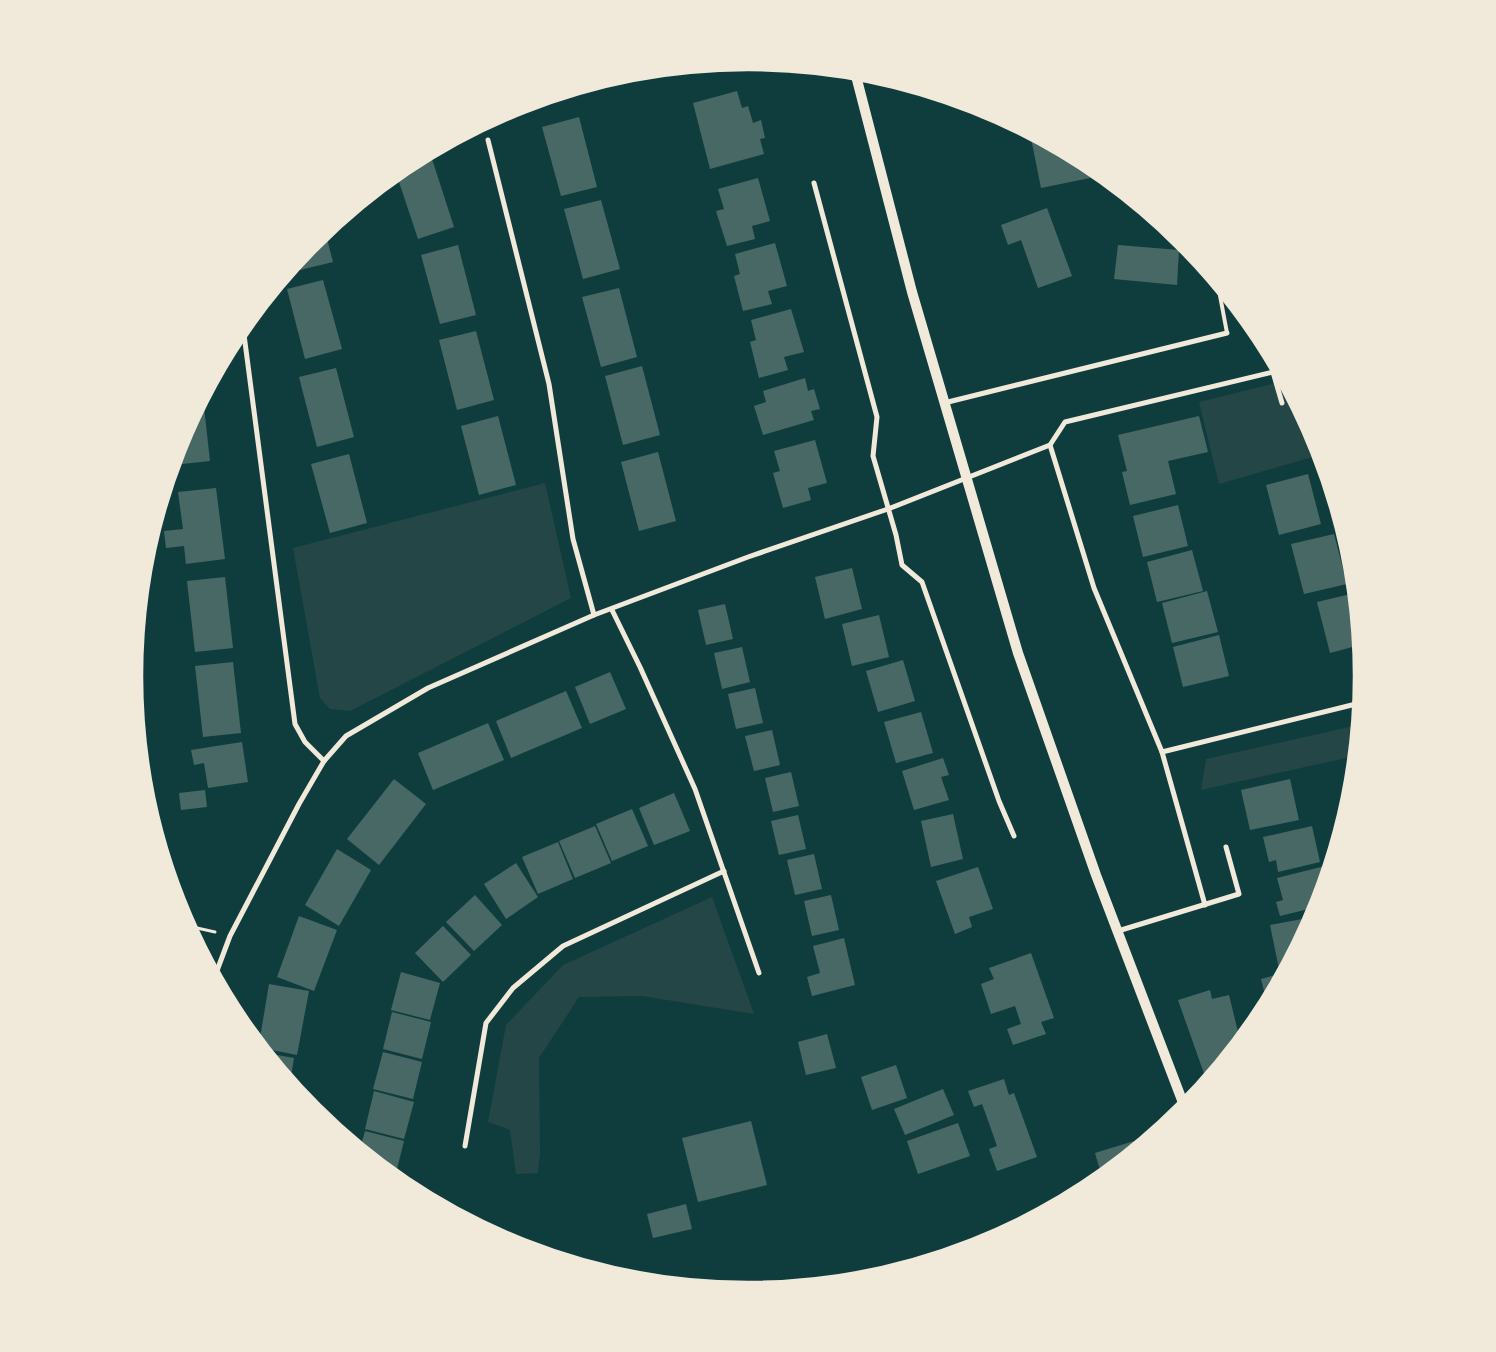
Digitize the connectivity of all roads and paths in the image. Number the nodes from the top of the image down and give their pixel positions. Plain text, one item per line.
1 (857, 80) edge
2 (488, 140) dead end
3 (814, 184) dead end
4 (1220, 296) edge
5 (1227, 334) joint
6 (244, 338) edge
7 (1273, 372) edge
8 (1275, 377) edge
9 (944, 403) junction
10 (1282, 403) dead end
11 (1050, 446) junction
12 (967, 479) junction
13 (888, 510) junction
14 (612, 610) junction
15 (594, 616) junction
16 (1353, 705) edge
17 (1162, 752) junction
18 (324, 761) junction
19 (1014, 836) dead end
20 (1226, 847) dead end
21 (724, 871) junction
22 (1205, 905) junction
23 (197, 928) edge
24 (1118, 932) junction
25 (230, 936) junction
26 (217, 968) edge
27 (759, 973) dead end
28 (1182, 1100) edge
29 (465, 1146) dead end

1 - 9 main road
2 - 15 street
3 - 13 street
4 - 5 lane
5 - 9 street
6 - 18 street
7 - 11 street
8 - 10 street
9 - 12 main road
11 - 12 street
11 - 17 street
12 - 13 street
12 - 24 main road
13 - 14 street
13 - 19 street
14 - 15 street
14 - 21 street
15 - 18 street
16 - 17 street
17 - 22 street
18 - 25 street
20 - 22 street
21 - 27 street
21 - 29 street
22 - 24 street
23 - 25 path
24 - 28 main road
25 - 26 street

